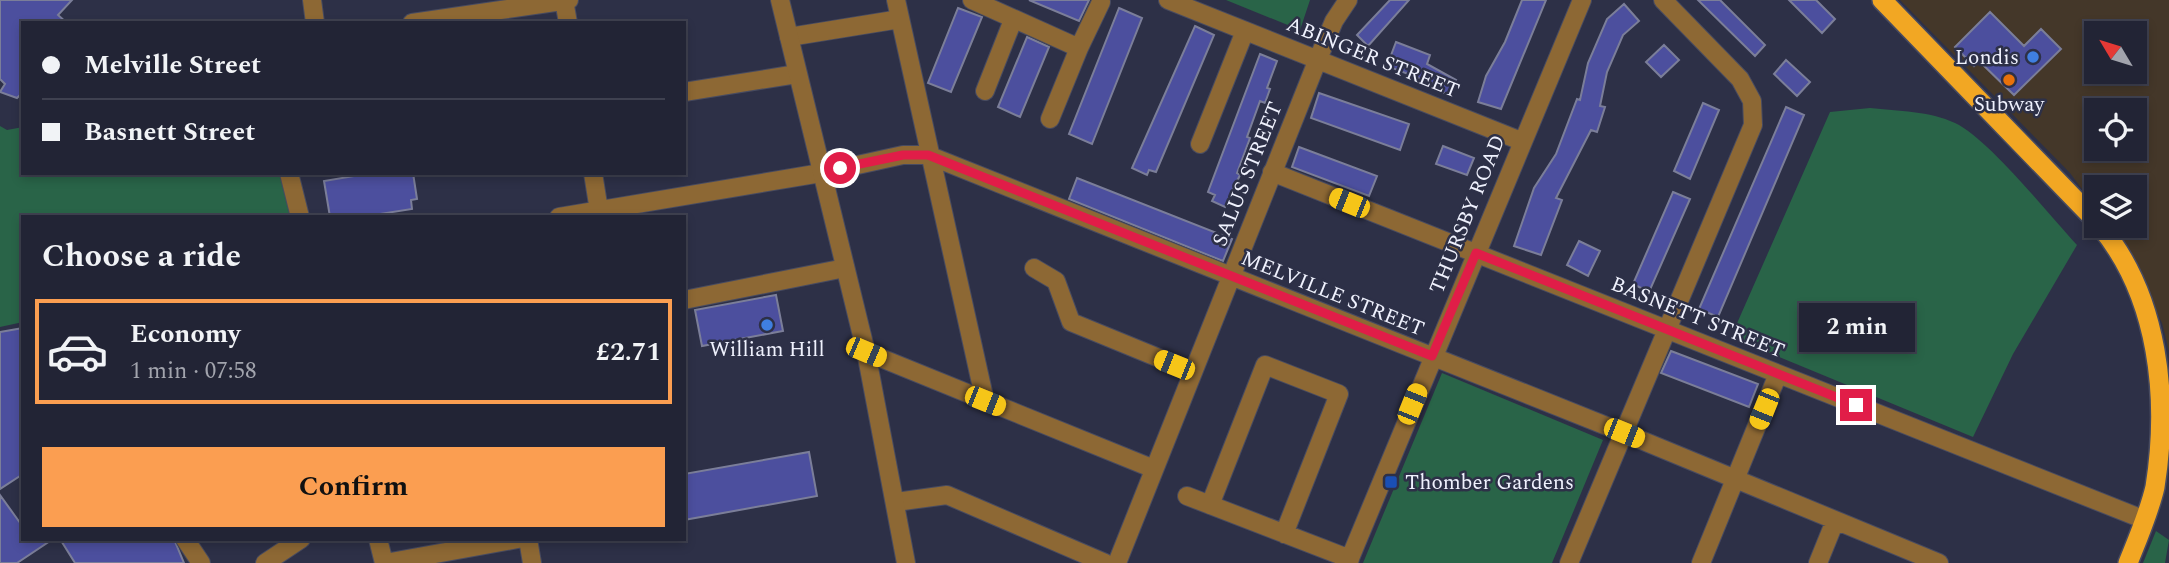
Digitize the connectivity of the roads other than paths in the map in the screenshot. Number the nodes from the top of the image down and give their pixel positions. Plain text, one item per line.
1 (312, 0) edge
2 (565, 0) edge
3 (780, 0) edge
4 (896, 0) edge
5 (972, 0) edge
6 (1168, 0) edge
7 (1348, 0) edge
8 (1582, 0) edge
9 (1663, 0) edge
10 (1882, 0) edge
11 (1101, 2) dead end
12 (447, 9) edge
13 (900, 19) junction
14 (1013, 20) junction
15 (315, 21) edge
16 (417, 21) edge
17 (568, 21) edge
18 (1245, 31) junction
19 (789, 37) junction
20 (1079, 48) junction
21 (1318, 59) junction
22 (797, 74) junction
23 (985, 91) dead end
24 (686, 92) edge
25 (1050, 119) dead end
26 (1521, 141) junction
27 (1200, 144) dead end
28 (928, 155) junction
29 (1272, 172) junction
30 (821, 173) junction
31 (290, 175) edge
32 (593, 175) edge
33 (2084, 209) edge
34 (600, 214) edge
35 (300, 215) edge
36 (2110, 238) edge
37 (1476, 253) junction
38 (845, 268) junction
39 (1034, 268) dead end
40 (1231, 276) junction
41 (686, 300) edge
42 (1665, 329) junction
43 (866, 352) junction
44 (1432, 356) junction
45 (2165, 370) edge
46 (1193, 372) junction
47 (1778, 374) junction
48 (985, 401) junction
49 (1624, 433) junction
50 (1154, 469) junction
51 (1735, 479) junction
52 (1187, 496) dead end
53 (896, 502) junction
54 (1210, 505) junction
55 (2145, 520) junction
56 (1835, 521) junction
57 (1284, 534) junction
58 (186, 541) edge
59 (298, 541) edge
60 (379, 541) edge
61 (507, 541) edge
62 (528, 541) edge
63 (1349, 561) edge
64 (201, 563) edge
65 (265, 563) edge
66 (385, 563) edge
67 (532, 563) edge
68 (906, 563) edge
69 (1105, 563) edge
70 (1117, 563) edge
71 (1569, 563) edge
72 (1700, 563) edge
73 (1818, 563) edge
74 (1939, 563) edge
75 (2128, 563) edge

1 - 15 street
2 - 12 street
2 - 17 street
3 - 19 street
4 - 13 street
5 - 14 street
6 - 18 street, ABINGER STREET
7 - 21 street, SALUS STREET
8 - 26 street, THURSBY ROAD
9 - 42 street
10 - 33 highway
11 - 20 street
12 - 16 street
13 - 19 street
13 - 28 street
14 - 20 street
14 - 23 street
18 - 21 street, ABINGER STREET
18 - 27 street
19 - 22 street
20 - 25 street
21 - 26 street, ABINGER STREET
21 - 29 street, SALUS STREET
22 - 24 street
22 - 30 street
26 - 37 street, THURSBY ROAD
28 - 30 street, MELVILLE STREET
28 - 40 street, MELVILLE STREET
28 - 48 street
29 - 37 street, BASNETT STREET
29 - 40 street, SALUS STREET
30 - 34 street, MELVILLE STREET
30 - 38 street
31 - 35 street
32 - 34 street
36 - 45 highway
37 - 42 street, BASNETT STREET
37 - 44 street, THURSBY ROAD
38 - 41 street
38 - 43 street
39 - 46 street
40 - 44 street, MELVILLE STREET
40 - 46 street, SALUS STREET
42 - 47 street, BASNETT STREET
42 - 49 street
43 - 48 street
43 - 53 street
44 - 49 street, MELVILLE STREET
44 - 63 street, THURSBY ROAD
45 - 55 highway
46 - 50 street, SALUS STREET
47 - 51 street
47 - 55 street, BASNETT STREET
48 - 50 street
49 - 51 street, MELVILLE STREET
49 - 71 street
50 - 70 street, SALUS STREET
51 - 56 street, MELVILLE STREET
51 - 72 street
52 - 54 street
53 - 68 street
53 - 69 street
54 - 57 street
54 - 57 street
55 - 75 highway
56 - 73 street
56 - 74 street, MELVILLE STREET
57 - 63 street
58 - 64 street
59 - 65 street
60 - 66 street
61 - 66 street
62 - 67 street

